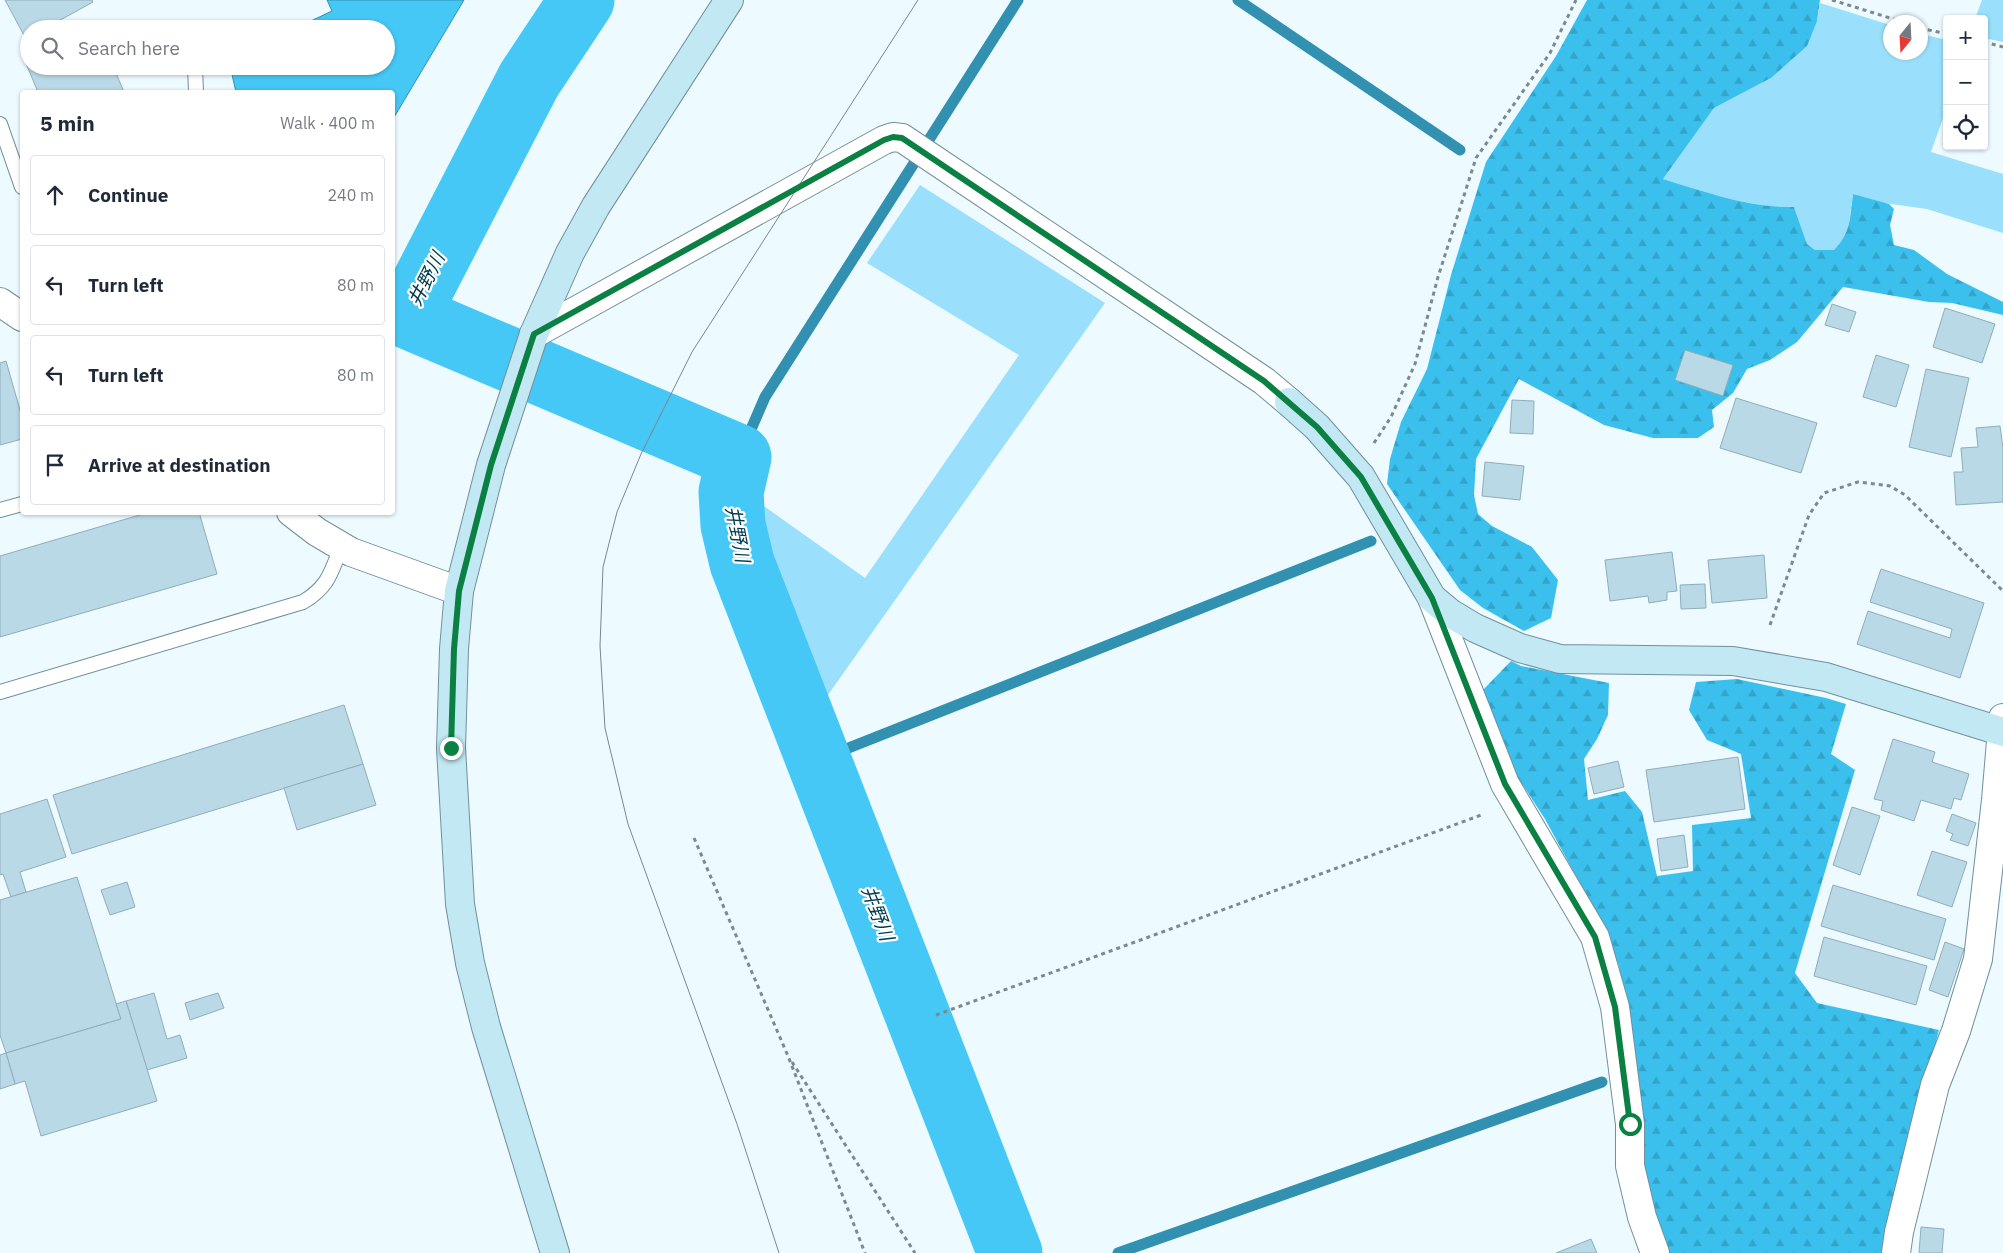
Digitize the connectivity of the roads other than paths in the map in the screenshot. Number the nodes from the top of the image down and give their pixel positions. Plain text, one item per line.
1 (728, 0) edge
2 (195, 75) edge
3 (196, 90) edge
4 (0, 124) edge
5 (20, 181) edge
6 (0, 302) edge
7 (20, 316) edge
8 (534, 334) junction
9 (20, 505) edge
10 (0, 510) edge
11 (301, 517) edge
12 (341, 547) junction
13 (459, 591) junction
14 (1432, 598) junction
15 (0, 692) edge
16 (2002, 727) edge
17 (555, 1253) edge
18 (1655, 1253) edge
19 (1896, 1253) edge

1 - 8 street
2 - 3 lane
4 - 5 lane
6 - 7 street
8 - 13 street
8 - 14 street
9 - 10 lane
11 - 12 street
12 - 13 street
12 - 15 lane
13 - 17 street
14 - 16 street
14 - 18 street
16 - 19 street

